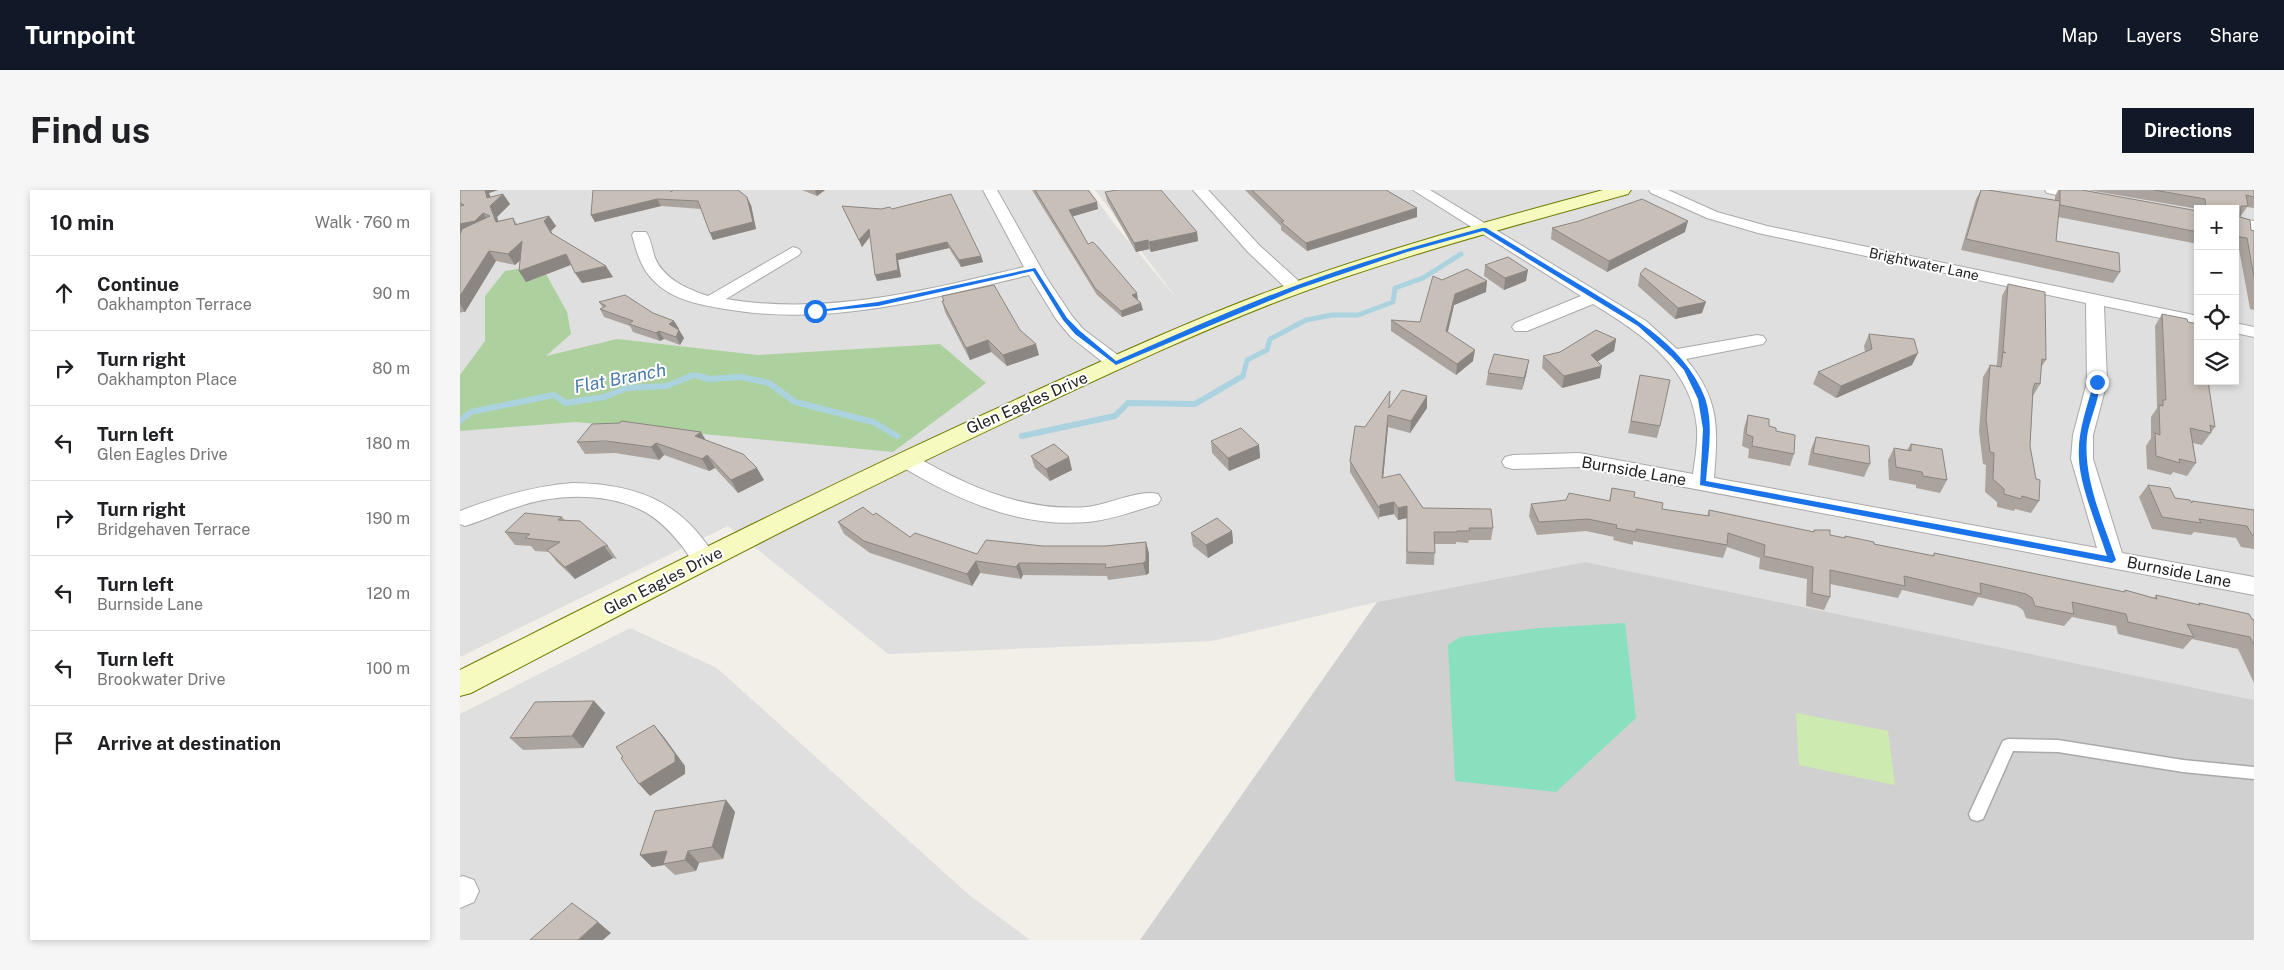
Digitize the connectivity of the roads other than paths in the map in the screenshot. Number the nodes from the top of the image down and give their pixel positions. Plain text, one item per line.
1 (990, 190) edge
2 (1200, 190) edge
3 (1420, 190) edge
4 (1622, 190) edge
5 (1656, 190) edge
6 (2052, 190) edge
7 (2104, 200) edge
8 (2239, 224) edge
9 (2254, 226) edge
10 (1484, 229) junction
11 (640, 235) dead end
12 (793, 252) dead end
13 (1035, 269) junction
14 (1296, 288) junction
15 (1594, 297) junction
16 (2095, 299) junction
17 (711, 302) junction
18 (2194, 320) edge
19 (1521, 327) dead end
20 (2239, 329) edge
21 (2254, 332) edge
22 (1757, 340) dead end
23 (1675, 356) junction
24 (1116, 363) junction
25 (906, 460) junction
26 (1513, 462) dead end
27 (1703, 483) junction
28 (1150, 499) dead end
29 (465, 518) dead end
30 (705, 560) junction
31 (2112, 560) junction
32 (2254, 586) edge
33 (460, 684) edge
34 (2254, 773) edge
35 (1977, 814) dead end

1 - 13 street
2 - 14 street
3 - 10 street
4 - 10 street, Glen Eagles Drive
5 - 16 street, Brightwater Lane
6 - 7 street
8 - 9 street
10 - 14 street, Glen Eagles Drive
10 - 15 street
11 - 17 street
12 - 17 street
13 - 17 street
13 - 24 street
14 - 24 street, Glen Eagles Drive
15 - 19 street
15 - 23 street
16 - 18 street, Brightwater Lane
16 - 31 street
20 - 21 street
22 - 23 street
23 - 27 street
24 - 25 street, Glen Eagles Drive
25 - 28 street
25 - 30 street, Glen Eagles Drive
26 - 27 street, Burnside Lane
27 - 31 street, Burnside Lane
29 - 30 street
30 - 33 street, Glen Eagles Drive
31 - 32 street, Burnside Lane
34 - 35 lane

